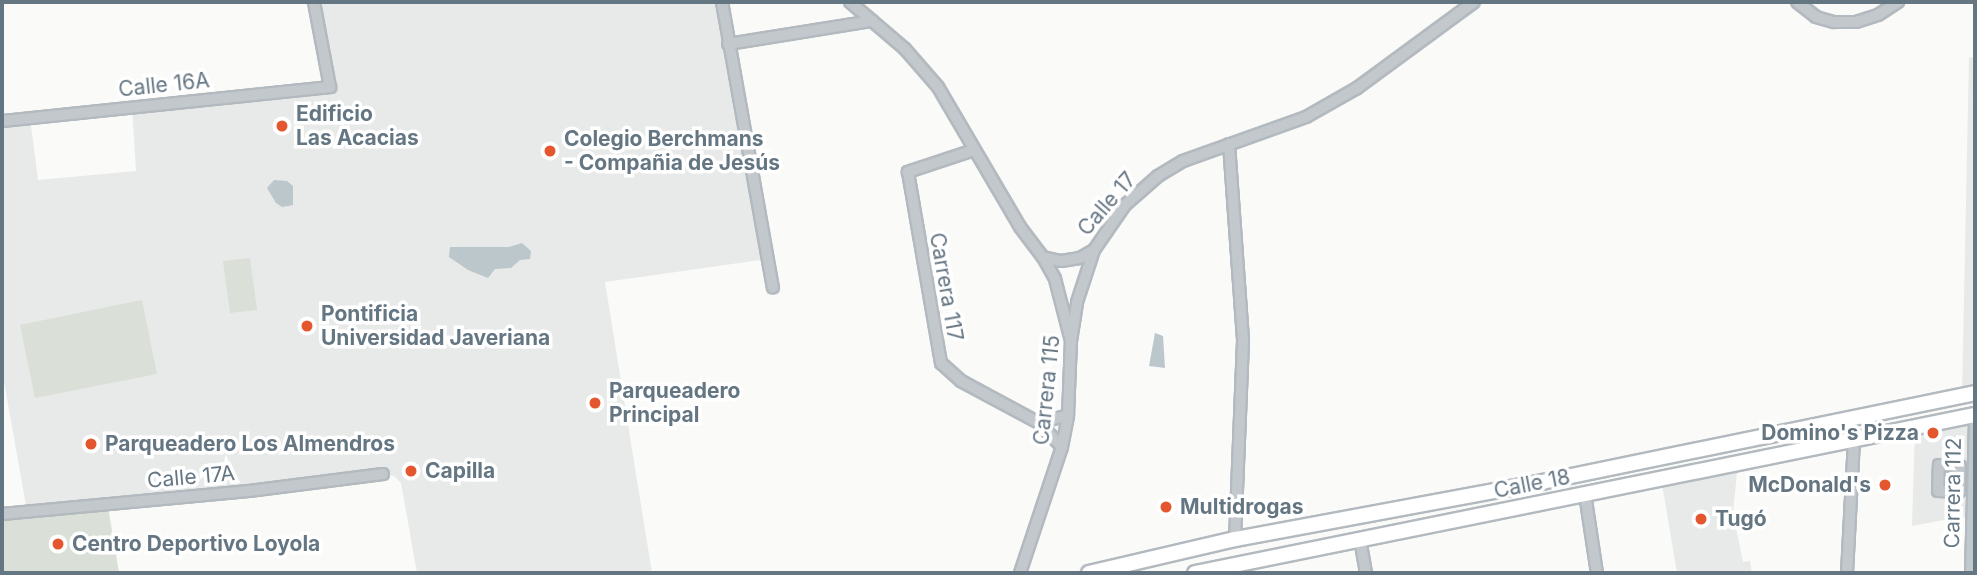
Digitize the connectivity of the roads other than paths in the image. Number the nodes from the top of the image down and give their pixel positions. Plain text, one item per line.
1 (314, 2) edge
2 (722, 2) edge
3 (850, 2) edge
4 (1474, 2) edge
5 (1797, 2) edge
6 (1898, 2) edge
7 (872, 21) junction
8 (728, 44) junction
9 (2, 121) edge
10 (1229, 145) junction
11 (974, 150) junction
12 (1094, 250) junction
13 (1043, 257) junction
14 (773, 287) dead end
15 (1071, 341) junction
16 (1975, 393) edge
17 (1068, 415) junction
18 (1975, 415) edge
19 (1039, 423) junction
20 (1854, 439) junction
21 (1062, 447) junction
22 (383, 474) dead end
23 (1974, 489) edge
24 (1585, 494) junction
25 (2, 514) edge
26 (1360, 539) junction
27 (1235, 540) junction
28 (1020, 573) edge
29 (1089, 573) edge
30 (1195, 573) edge
31 (1366, 573) edge
32 (1597, 573) edge
33 (1847, 573) edge
34 (1970, 573) edge

1 - 9 street, Calle 16A
2 - 8 street
3 - 7 street
4 - 10 street, Calle 17
5 - 6 street
7 - 8 street
7 - 11 street
8 - 14 street
10 - 12 street, Calle 17
10 - 27 street
11 - 13 street
11 - 19 street, Carrera 117
12 - 13 street, Calle 17
12 - 15 street, Carrera 115
13 - 15 street
15 - 17 street, Carrera 115
16 - 27 main road, Calle 18
17 - 19 street
17 - 21 street, Carrera 115
18 - 20 main road, Calle 18
18 - 23 street, Carrera 112
19 - 21 street, Carrera 117
20 - 24 main road, Calle 18
20 - 33 street
21 - 28 street, Carrera 115
22 - 25 street, Calle 17A
23 - 34 street, Carrera 112
24 - 26 main road, Calle 18
24 - 32 street
26 - 30 main road, Calle 18
26 - 31 street
27 - 29 main road, Calle 18

